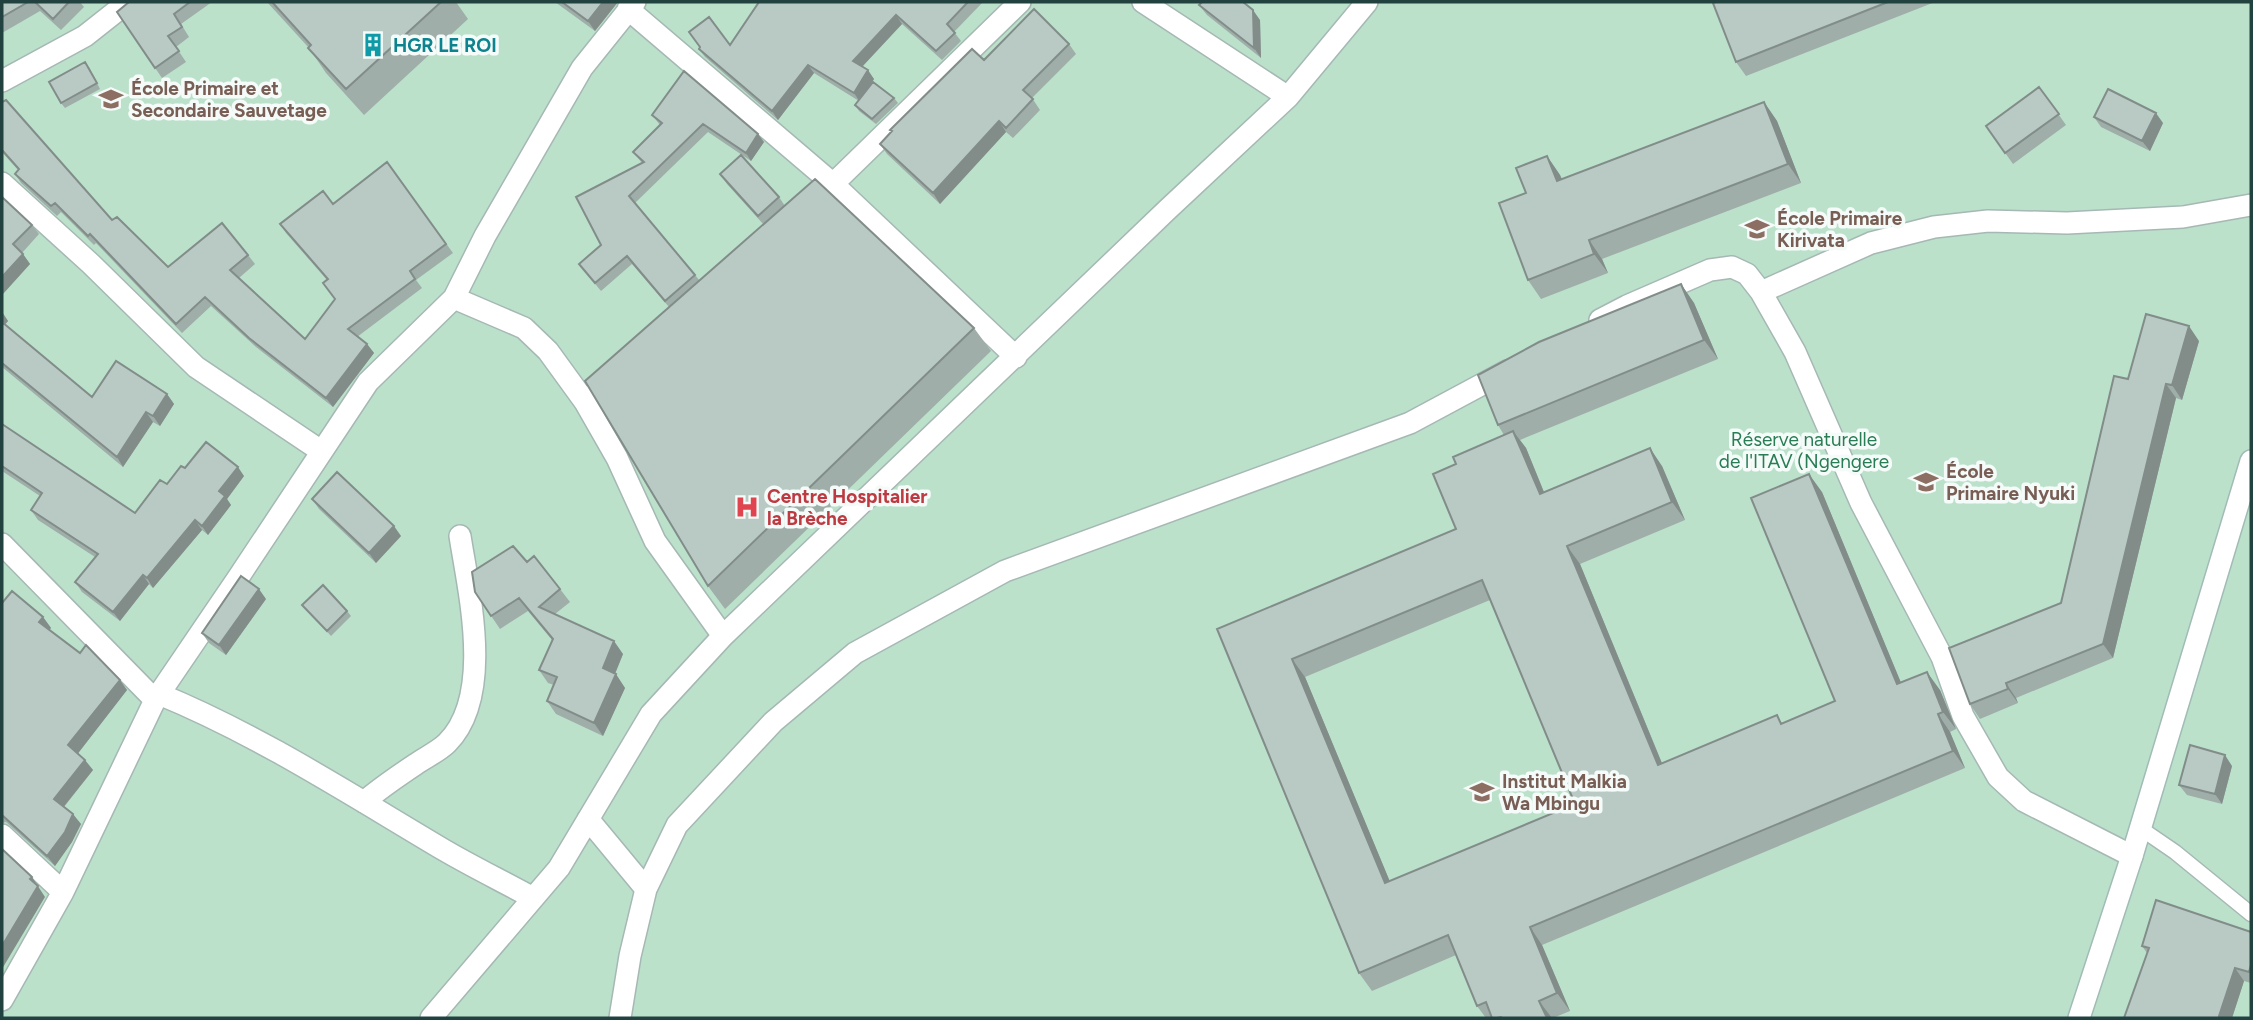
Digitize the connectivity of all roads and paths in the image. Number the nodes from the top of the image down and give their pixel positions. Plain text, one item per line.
1 (128, 2) edge
2 (1020, 2) edge
3 (1143, 2) edge
4 (1367, 2) edge
5 (631, 5) edge
6 (2, 81) edge
7 (1288, 97) junction
8 (2, 183) edge
9 (833, 184) junction
10 (2251, 205) edge
11 (792, 220) edge
12 (1762, 292) junction
13 (454, 298) junction
14 (1578, 332) edge
15 (1016, 357) junction
16 (1530, 358) edge
17 (626, 366) edge
18 (585, 402) junction
19 (321, 451) junction
20 (2251, 461) edge
21 (460, 536) dead end
22 (2, 544) edge
23 (723, 636) junction
24 (157, 697) junction
25 (364, 802) junction
26 (588, 819) junction
27 (2140, 828) junction
28 (2, 835) edge
29 (2132, 856) junction
30 (646, 889) junction
31 (63, 892) junction
32 (533, 898) junction
33 (2251, 914) edge
34 (2, 1000) edge
35 (431, 1018) edge
36 (620, 1018) edge
37 (2079, 1018) edge

1 - 6 street
2 - 9 street
3 - 7 street
4 - 7 street
5 - 9 street
5 - 13 street
7 - 15 street
8 - 19 street
9 - 11 street
9 - 15 street
10 - 12 street
12 - 14 street
12 - 29 street
13 - 18 street
13 - 19 street
15 - 23 street
16 - 30 street
17 - 18 street
18 - 23 street
19 - 24 street
20 - 27 street
21 - 25 street
22 - 24 street
23 - 26 street
24 - 25 street
24 - 31 street
25 - 32 street
26 - 30 street
26 - 32 street
27 - 29 street
27 - 33 lane
28 - 31 street
29 - 37 street
30 - 36 street
31 - 34 street
32 - 35 street

